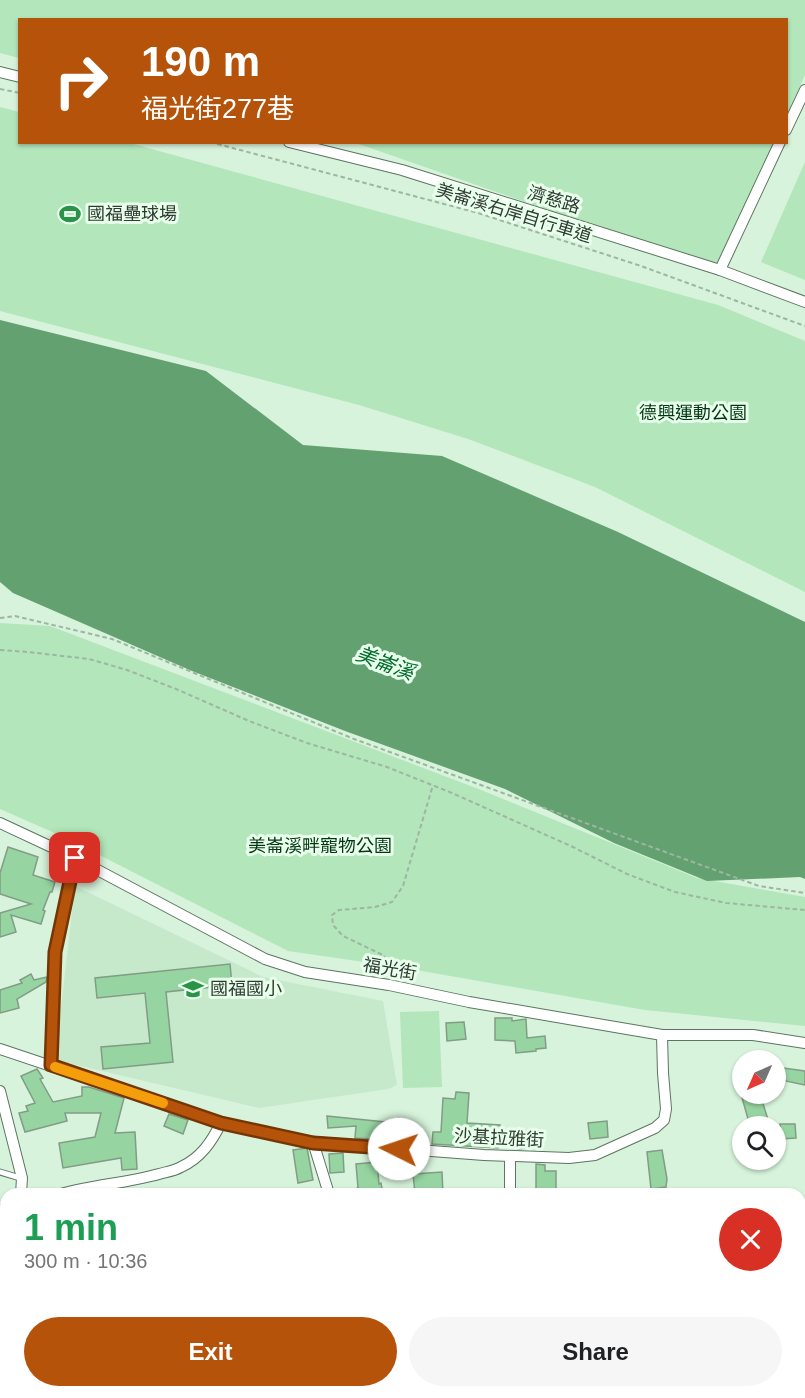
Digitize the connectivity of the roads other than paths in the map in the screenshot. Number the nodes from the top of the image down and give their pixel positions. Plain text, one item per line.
1 (0, 72) edge
2 (18, 76) edge
3 (805, 90) edge
4 (788, 126) edge
5 (297, 144) edge
6 (779, 144) edge
7 (720, 270) junction
8 (805, 302) edge
9 (0, 823) edge
10 (75, 858) junction
11 (662, 1035) junction
12 (805, 1043) edge
13 (0, 1049) edge
14 (51, 1065) junction
15 (0, 1090) edge
16 (221, 1123) junction
17 (313, 1143) junction
18 (510, 1156) junction
19 (0, 1172) edge
20 (22, 1178) junction
21 (21, 1188) edge
22 (84, 1188) edge
23 (326, 1188) edge
24 (510, 1188) edge

1 - 2 street
3 - 4 street
5 - 7 street, 濟慈路
6 - 7 street
7 - 8 street, 濟慈路
9 - 10 street, 福光街
10 - 11 street, 福光街
10 - 14 street
11 - 12 street, 福光街
11 - 18 street, 沙基拉雅街
13 - 14 street, 沙基拉雅街
14 - 16 street, 沙基拉雅街
15 - 20 street
16 - 17 street, 沙基拉雅街
16 - 22 street
17 - 18 street, 沙基拉雅街
17 - 23 street
18 - 24 street
19 - 20 lane
20 - 21 street

